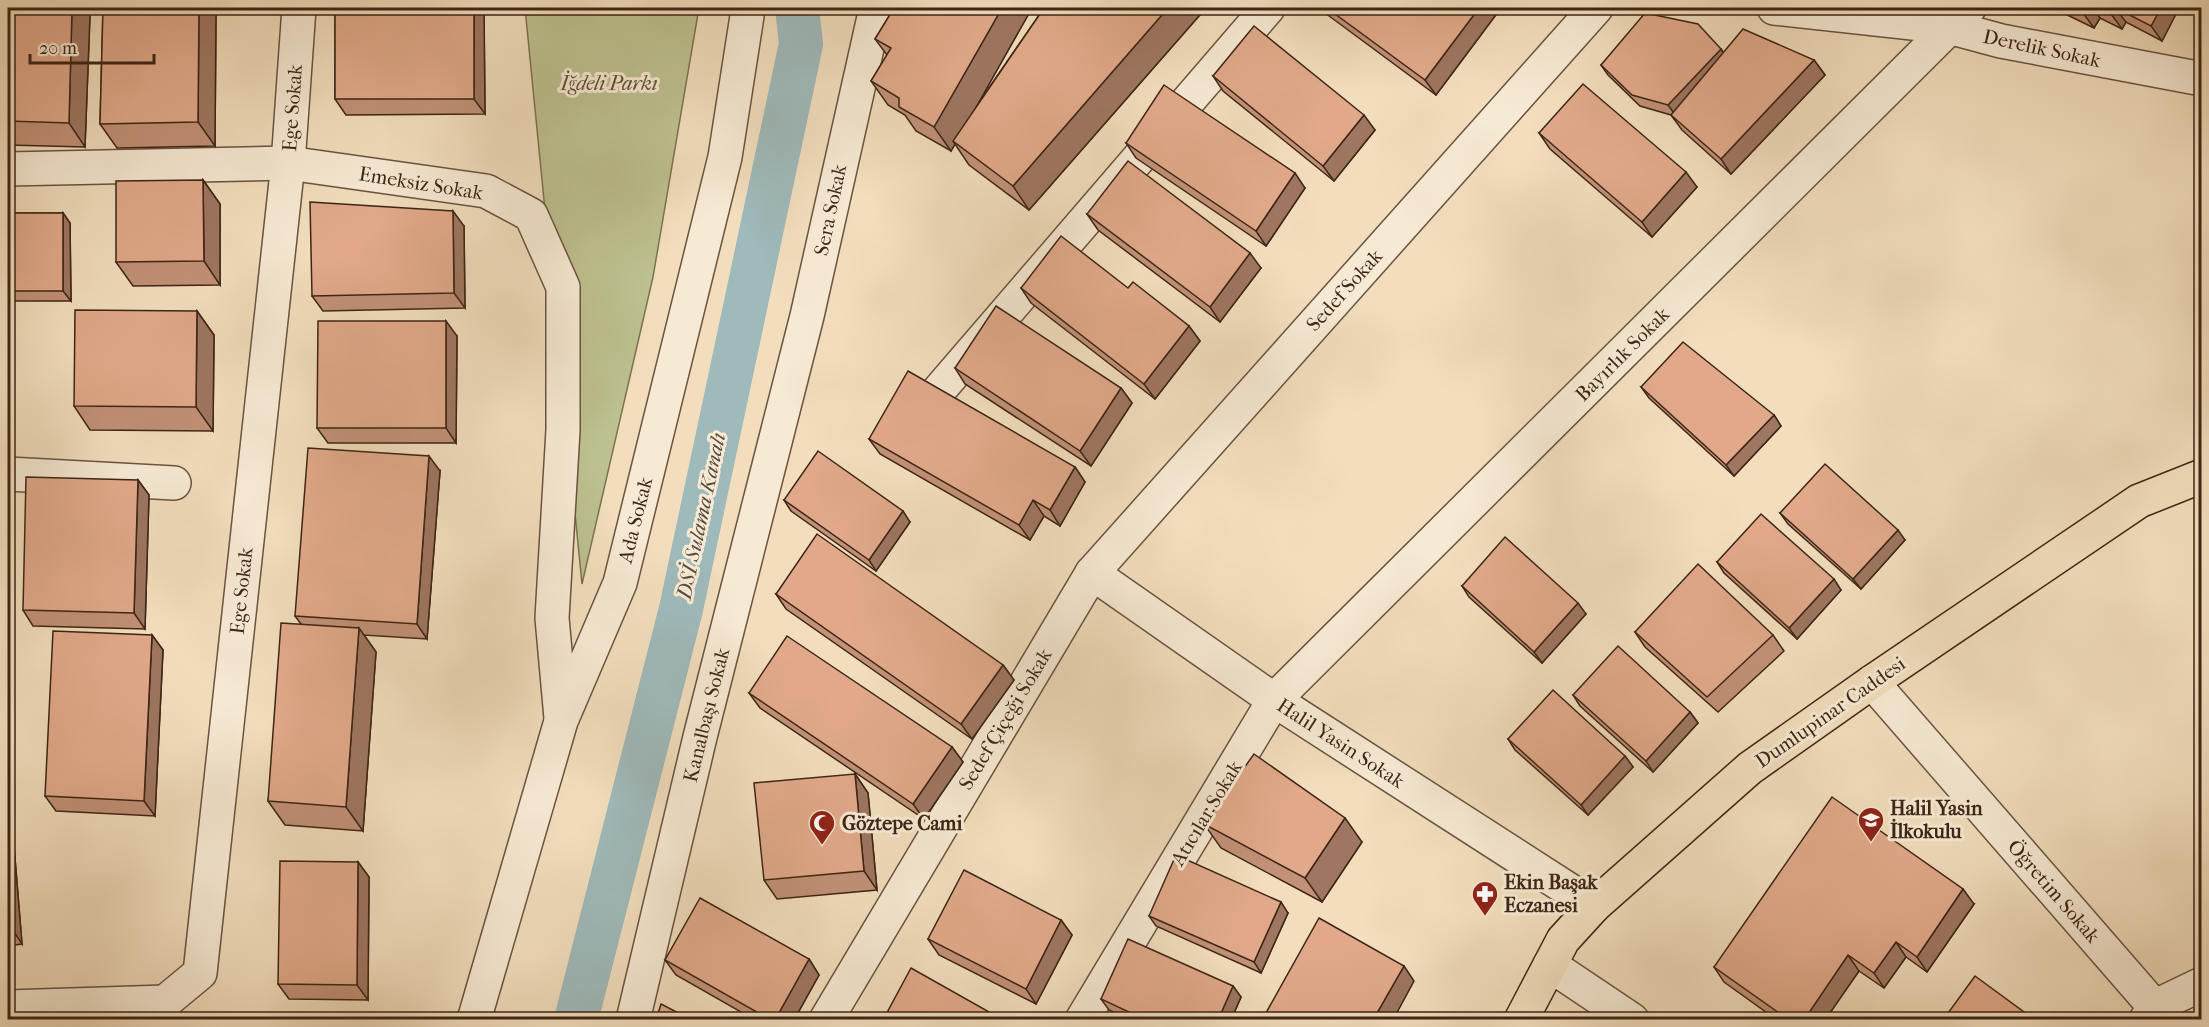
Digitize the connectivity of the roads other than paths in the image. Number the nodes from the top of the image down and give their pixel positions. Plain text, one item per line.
1 (299, 8) edge
2 (747, 8) edge
3 (876, 8) edge
4 (1268, 8) edge
5 (1596, 8) edge
6 (1774, 8) edge
7 (1959, 17) edge
8 (2202, 79) edge
9 (288, 163) junction
10 (8, 169) edge
11 (929, 402) edge
12 (783, 411) joint
13 (8, 474) edge
14 (2202, 476) edge
15 (174, 483) dead end
16 (1092, 573) junction
17 (1872, 681) junction
18 (1274, 700) junction
19 (561, 721) junction
20 (1594, 906) junction
21 (1550, 965) junction
22 (2202, 984) edge
23 (8, 1007) edge
24 (2155, 1015) edge
25 (474, 1020) edge
26 (633, 1020) edge
27 (826, 1020) edge
28 (1082, 1020) edge
29 (1521, 1020) edge
30 (1632, 1020) edge

1 - 9 street, Ege Sokak
2 - 19 street, Ada Sokak
3 - 12 street, Sera Sokak
4 - 11 street
5 - 16 street, Sedef Sokak
6 - 7 street, Derelik Sokak
7 - 8 street, Derelik Sokak
7 - 18 street, Bayırlık Sokak
9 - 10 street, Emeksiz Sokak
9 - 19 street, Emeksiz Sokak
9 - 23 street, Ege Sokak
12 - 26 street, Kanalbaşı Sokak
13 - 15 street
14 - 17 main road, Dumlupinar Caddesi
16 - 18 street, Halil Yasin Sokak
16 - 27 street, Sedef Çiçeği Sokak
17 - 20 main road, Dumlupinar Caddesi
17 - 24 street, Öğretim Sokak
18 - 20 street, Halil Yasin Sokak
18 - 28 street, Atıcılar Sokak
19 - 25 street, Ada Sokak
20 - 21 main road, Dumlupinar Caddesi
21 - 29 main road, Dumlupinar Caddesi
21 - 30 street
22 - 24 street

